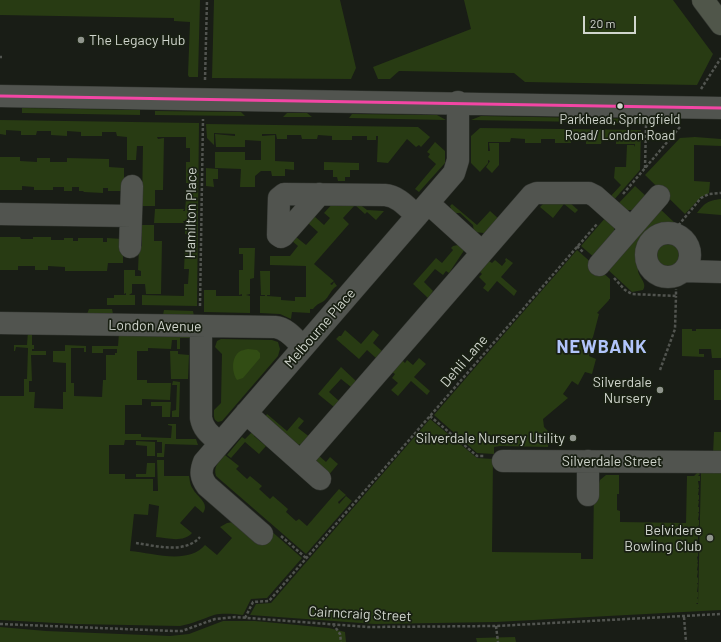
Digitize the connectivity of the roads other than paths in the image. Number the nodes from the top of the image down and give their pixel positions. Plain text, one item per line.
1 (703, 0) edge
2 (721, 24) edge
3 (0, 96) edge
4 (458, 102) junction
5 (721, 108) edge
6 (132, 186) dead end
7 (320, 194) dead end
8 (659, 196) dead end
9 (422, 209) junction
10 (0, 214) edge
11 (131, 216) junction
12 (631, 228) junction
13 (130, 247) dead end
14 (482, 252) junction
15 (599, 265) road end
16 (721, 272) edge
17 (679, 281) junction
18 (0, 322) edge
19 (200, 327) junction
20 (303, 347) junction
21 (246, 413) junction
22 (220, 443) junction
23 (300, 461) junction
24 (503, 461) road end
25 (588, 461) junction
26 (721, 462) edge
27 (320, 479) dead end
28 (588, 495) dead end
29 (262, 534) road end

1 - 2 main road
3 - 4 street
4 - 5 street
4 - 9 street, Melbourne Place
6 - 11 street
7 - 9 street
8 - 12 street
9 - 14 street
9 - 20 street, Melbourne Place
10 - 11 street
11 - 13 street
12 - 14 street
12 - 15 street
14 - 23 street
16 - 17 street
17 - 17 street
18 - 19 street, London Avenue
19 - 20 street, London Avenue
19 - 22 street
20 - 21 street, Melbourne Place
21 - 22 street, Melbourne Place
21 - 23 street
22 - 29 street, Melbourne Place
23 - 27 street
24 - 25 street, Silverdale Street
25 - 26 street, Silverdale Street
25 - 28 street

